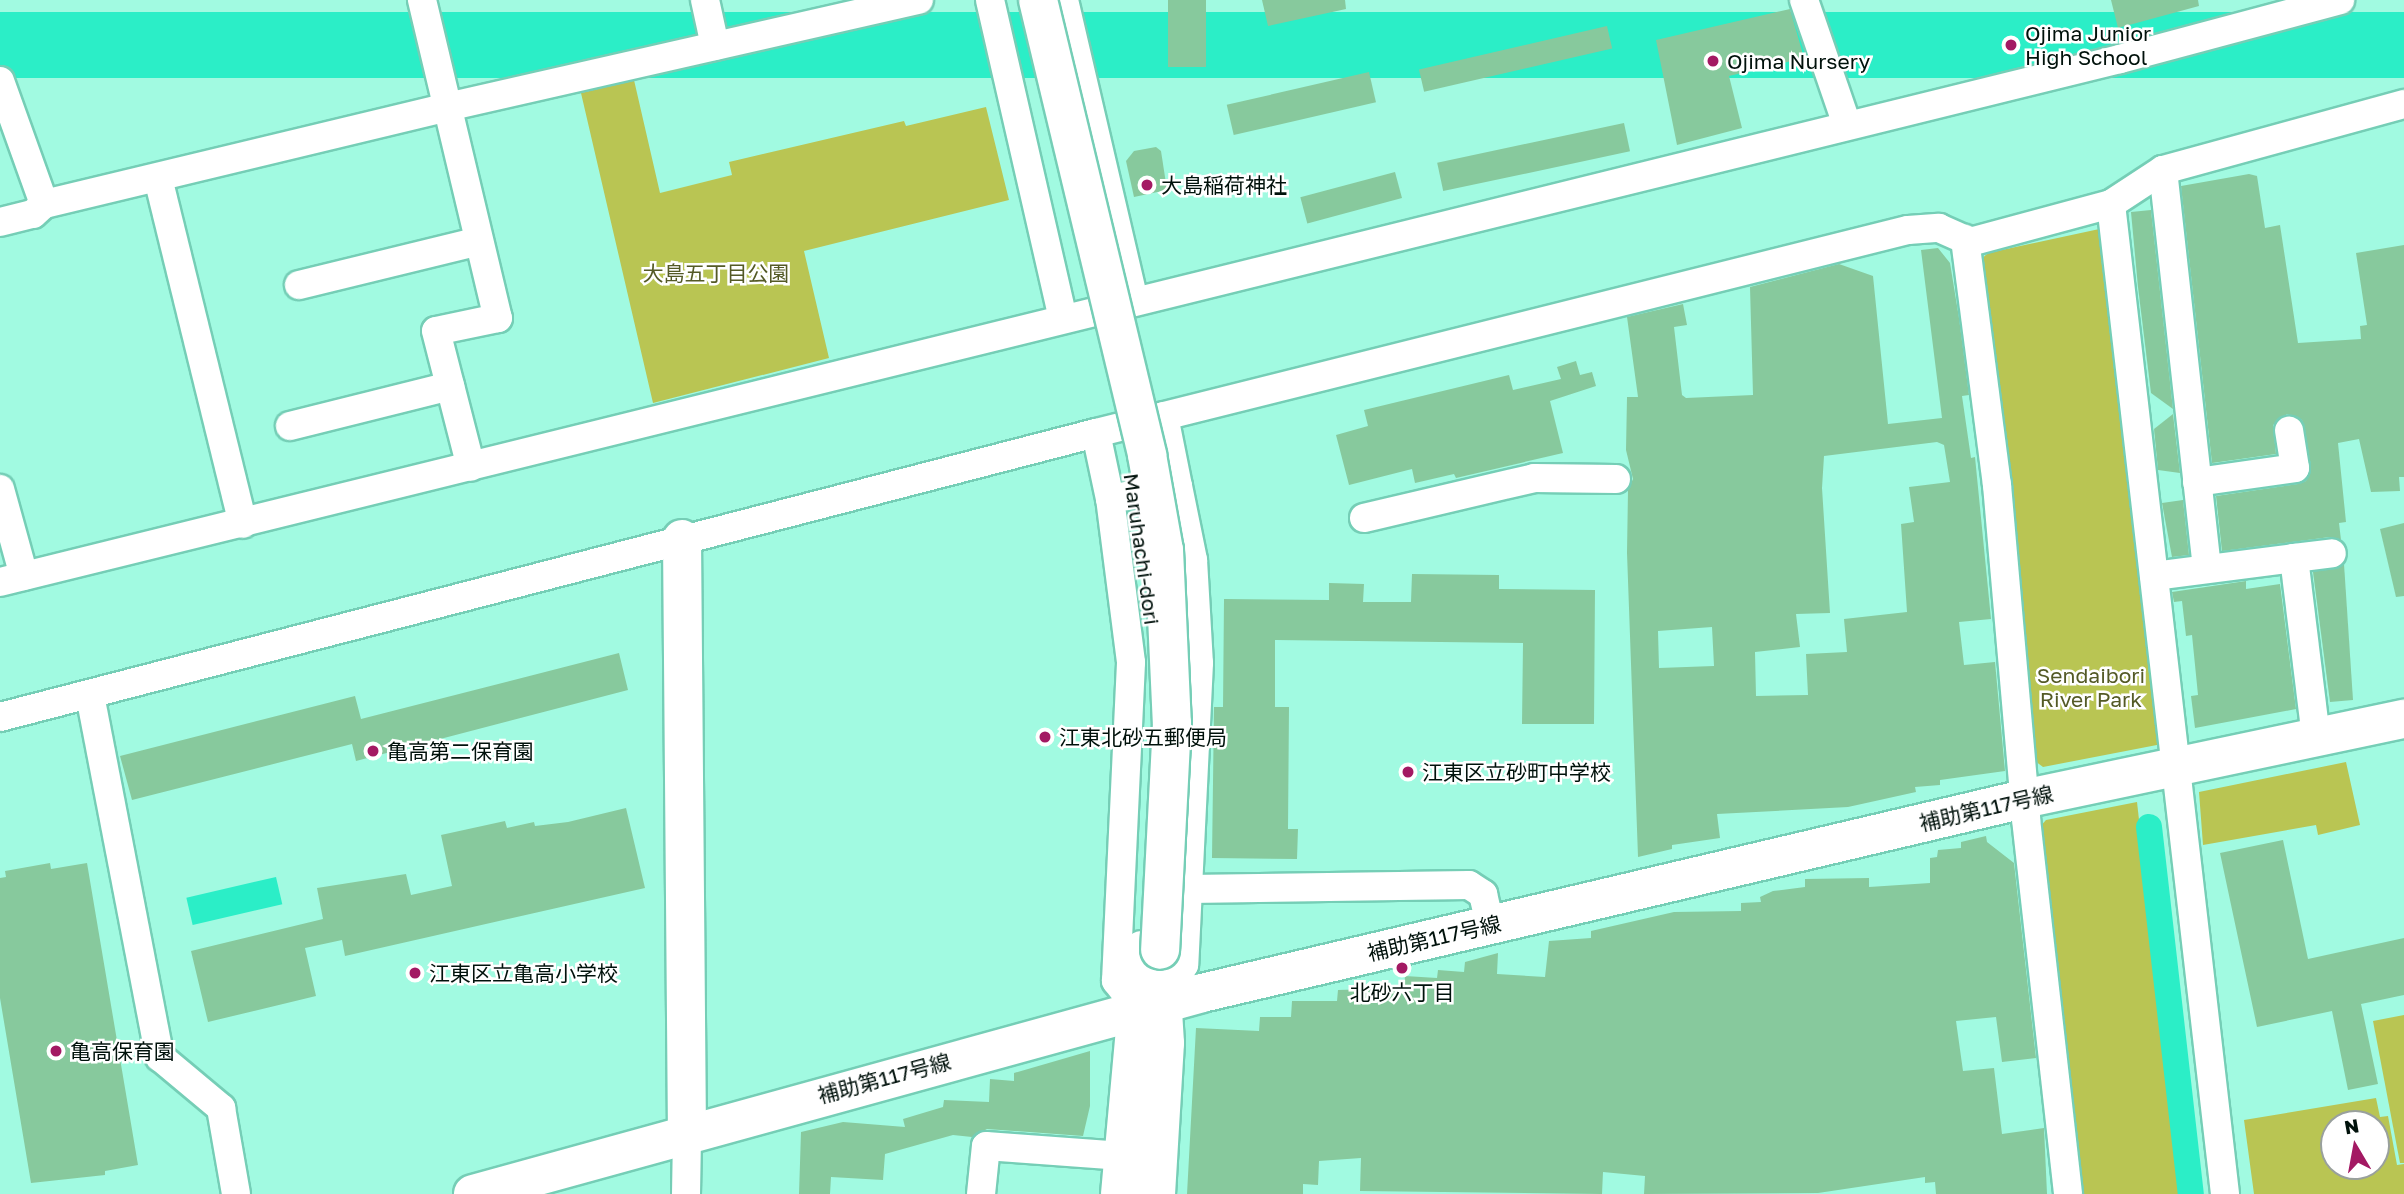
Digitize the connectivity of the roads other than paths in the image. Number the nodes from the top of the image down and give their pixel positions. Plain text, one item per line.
1 (422, 0) edge
2 (705, 0) edge
3 (919, 0) edge
4 (990, 0) edge
5 (1021, 0) edge
6 (1038, 0) edge
7 (1064, 0) edge
8 (1804, 0) edge
9 (2340, 0) edge
10 (853, 6) edge
11 (715, 46) junction
12 (0, 80) edge
13 (2404, 104) edge
14 (446, 107) junction
15 (1847, 125) junction
16 (2163, 170) junction
17 (158, 178) junction
18 (44, 204) junction
19 (2111, 204) junction
20 (0, 222) edge
21 (1965, 239) junction
22 (479, 241) junction
23 (299, 285) dead end
24 (1134, 300) junction
25 (1063, 318) junction
26 (450, 386) junction
27 (1164, 416) junction
28 (290, 426) dead end
29 (2289, 430) dead end
30 (1097, 433) junction
31 (471, 467) junction
32 (1616, 479) dead end
33 (2197, 482) junction
34 (1178, 486) junction
35 (0, 489) edge
36 (1110, 499) junction
37 (1364, 518) dead end
38 (243, 524) junction
39 (682, 539) junction
40 (2332, 553) dead end
41 (2294, 558) junction
42 (2207, 569) junction
43 (2154, 576) junction
44 (12, 579) edge
45 (90, 695) junction
46 (0, 717) edge
47 (2404, 719) edge
48 (2316, 737) junction
49 (2177, 767) junction
50 (2028, 798) junction
51 (1189, 888) junction
52 (1490, 925) junction
53 (1151, 950) junction
54 (1150, 1006) junction
55 (687, 1134) junction
56 (1123, 1156) junction
57 (236, 1194) edge
58 (473, 1194) edge
59 (686, 1194) edge
60 (981, 1194) edge
61 (1120, 1194) edge
62 (1156, 1194) edge
63 (2068, 1194) edge
64 (2225, 1194) edge

1 - 14 street
2 - 11 street
3 - 10 street
4 - 25 street
5 - 53 street, Maruhachi-dori
6 - 53 street, Maruhachi-dori, bridge
7 - 24 street
8 - 15 street
9 - 15 street
10 - 11 street
11 - 14 street
12 - 18 street
13 - 16 street
14 - 17 street
14 - 22 street
15 - 24 street
16 - 19 street
16 - 33 street
17 - 18 street
17 - 38 street
18 - 20 street
19 - 21 street
19 - 43 street
21 - 27 street
21 - 50 street
22 - 23 street
22 - 26 street
24 - 25 street
25 - 31 street
26 - 28 street
26 - 31 street
27 - 30 street
27 - 34 street
29 - 33 street
30 - 36 street
30 - 39 street
31 - 38 street
32 - 37 street
33 - 42 street
34 - 36 street
34 - 51 street
35 - 44 street
36 - 54 street
38 - 44 street
39 - 45 street
39 - 55 street
40 - 41 street
41 - 42 street
41 - 48 street
42 - 43 street
43 - 49 street
45 - 46 street
45 - 57 street
47 - 48 street, 補助第117号線
48 - 49 street, 補助第117号線
49 - 50 street, 補助第117号線
49 - 64 street
50 - 52 street, 補助第117号線
50 - 63 street
51 - 52 street
51 - 54 street
52 - 54 street, 補助第117号線
53 - 54 street, Maruhachi-dori
54 - 55 street, 補助第117号線
54 - 56 street, Maruhachi-dori
54 - 62 street, Maruhachi-dori
55 - 58 street, 補助第117号線
55 - 59 street
56 - 60 street
56 - 61 street, Maruhachi-dori

